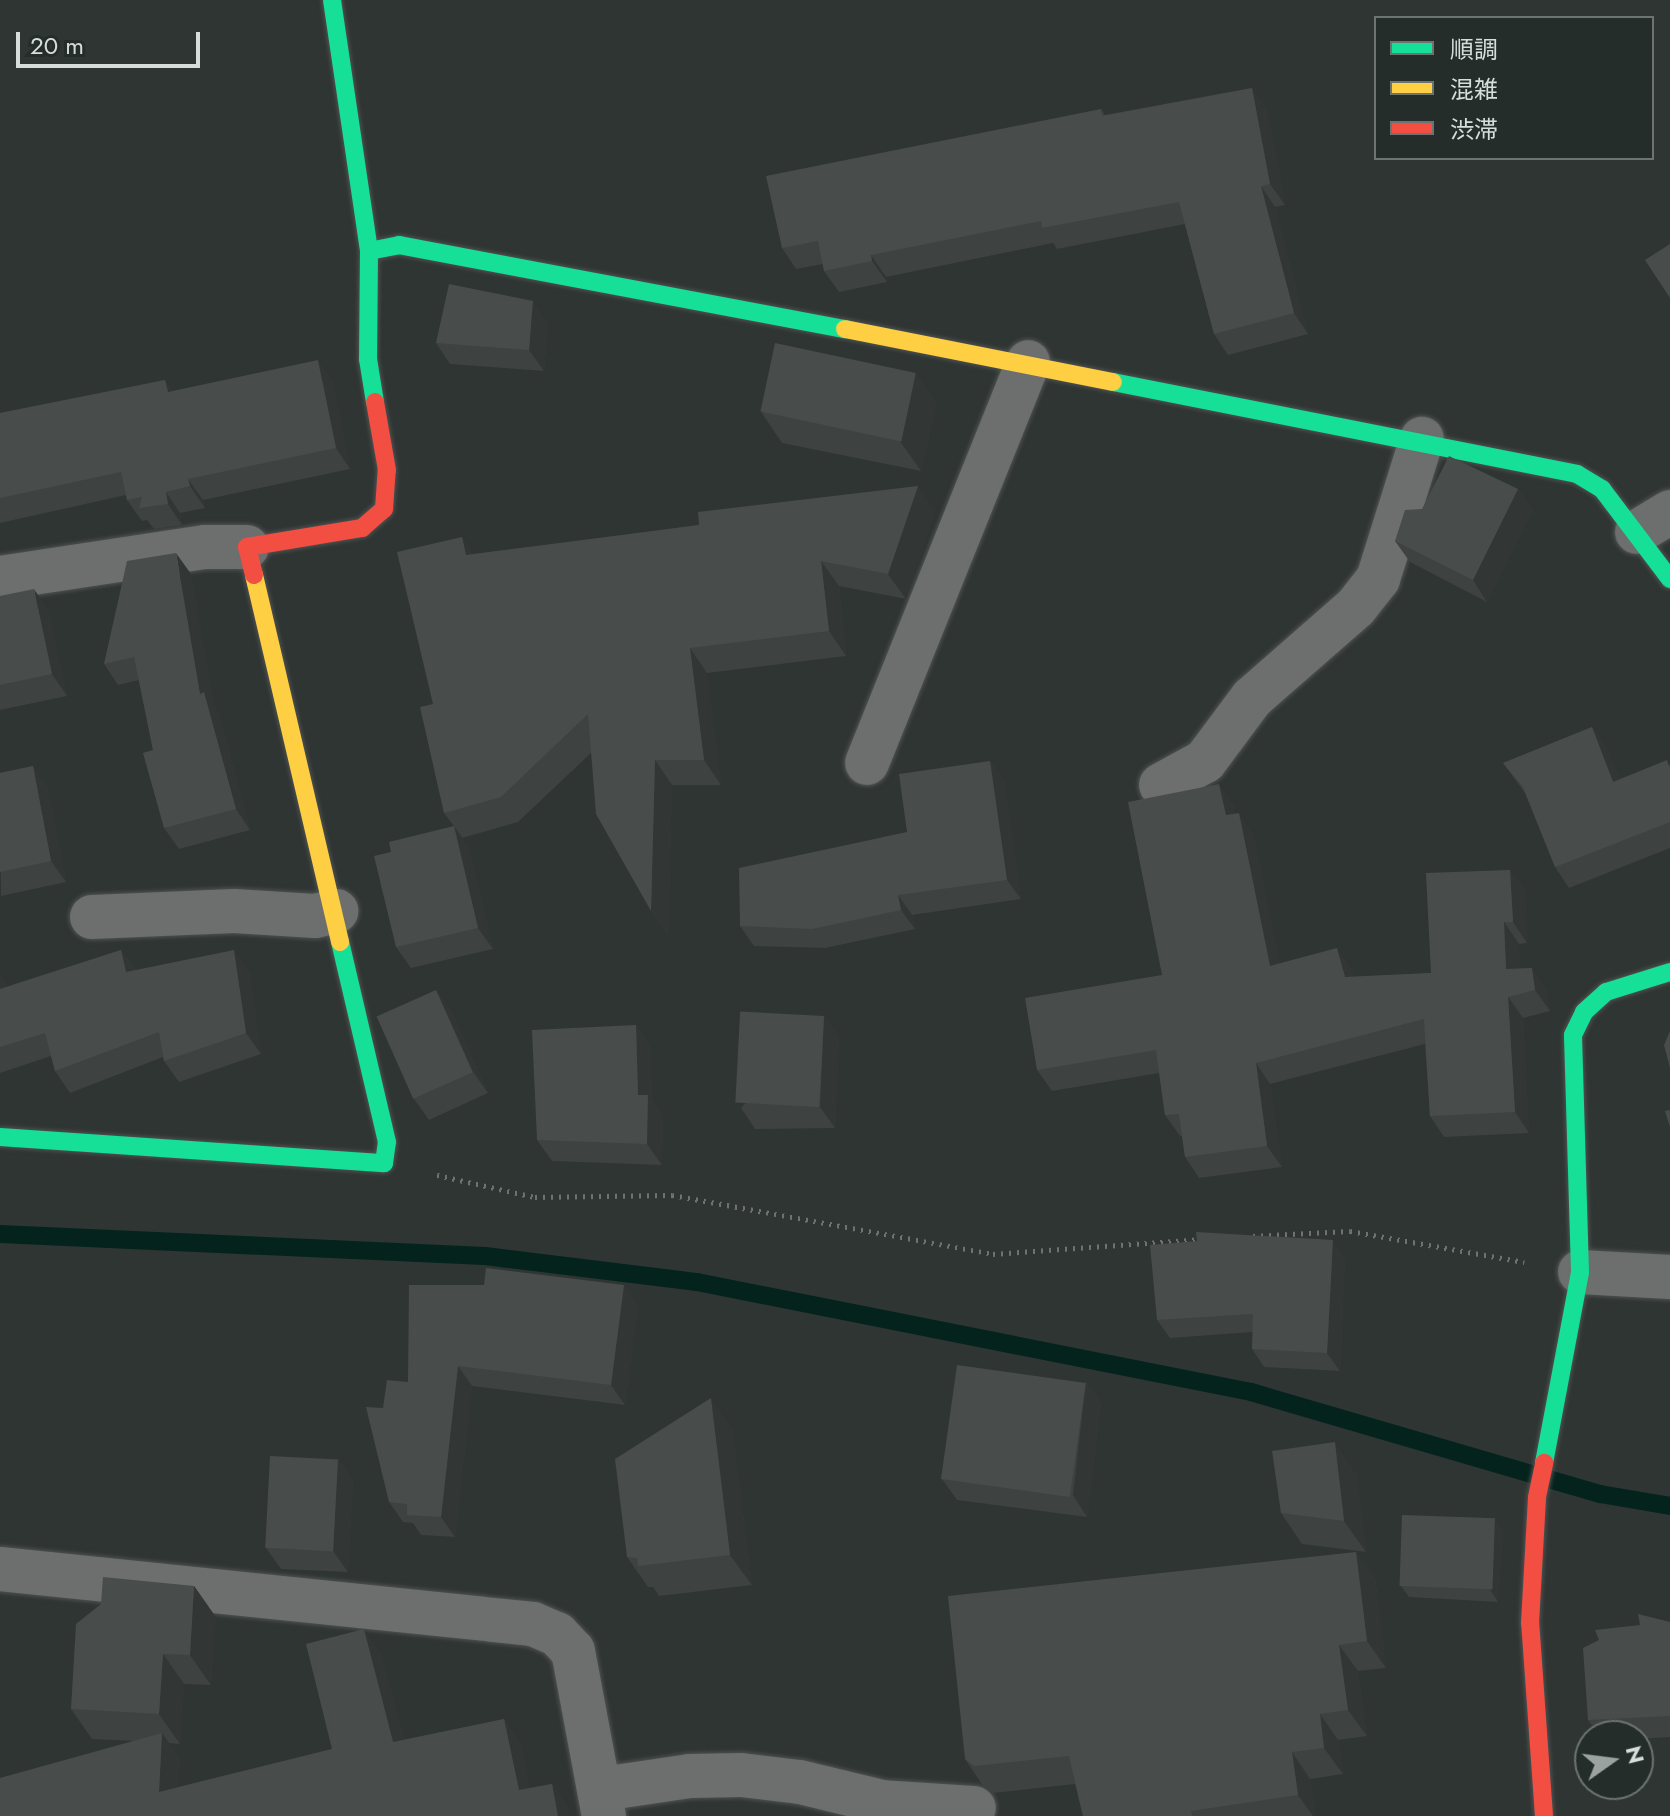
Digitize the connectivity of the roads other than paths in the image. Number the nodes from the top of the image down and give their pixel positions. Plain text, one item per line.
1 (332, 0) edge
2 (369, 251) junction
3 (1028, 362) junction
4 (1422, 439) junction
5 (1654, 522) edge
6 (247, 547) junction
7 (0, 578) edge
8 (1670, 579) edge
9 (867, 763) dead end
10 (1161, 785) dead end
11 (336, 911) junction
12 (92, 917) dead end
13 (1670, 972) edge
14 (0, 1137) edge
15 (1580, 1272) junction
16 (1670, 1277) edge
17 (0, 1569) edge
18 (603, 1803) edge
19 (974, 1808) dead end
20 (1544, 1816) edge

1 - 2 street
2 - 3 street
2 - 6 street
3 - 4 street
3 - 9 street
4 - 5 street
4 - 10 street
5 - 8 street
6 - 7 street
6 - 11 street
11 - 12 street
11 - 14 street
13 - 15 street
15 - 16 street
15 - 20 street
17 - 18 street
18 - 19 street

